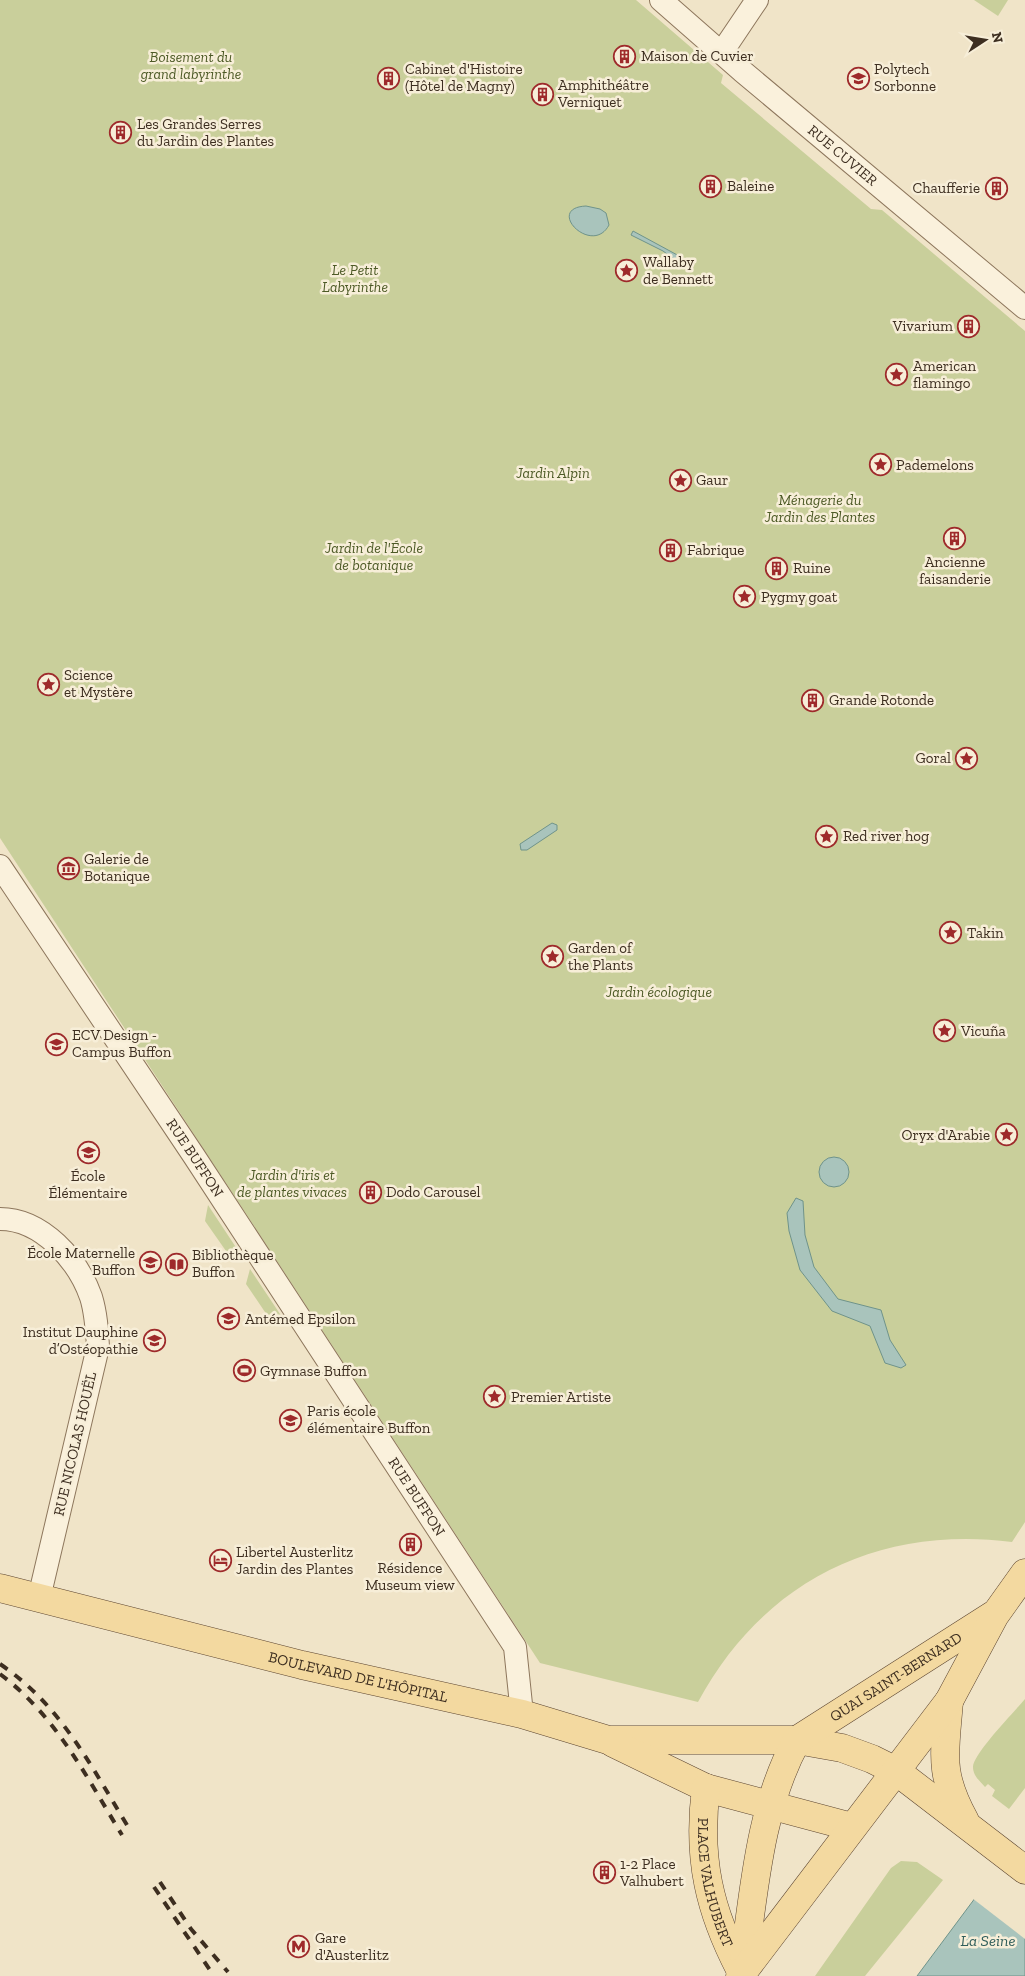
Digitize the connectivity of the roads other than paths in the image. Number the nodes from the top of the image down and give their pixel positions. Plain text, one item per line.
1 (661, 0) edge
2 (757, 0) edge
3 (722, 52) junction
4 (1025, 308) edge
5 (0, 866) edge
6 (0, 1219) edge
7 (1025, 1573) edge
8 (0, 1588) edge
9 (39, 1598) junction
10 (995, 1614) junction
11 (948, 1701) junction
12 (522, 1714) junction
13 (608, 1740) junction
14 (797, 1740) junction
15 (896, 1771) junction
16 (706, 1788) junction
17 (772, 1806) junction
18 (968, 1826) junction
19 (852, 1827) junction
20 (1025, 1870) edge
21 (741, 1974) edge

1 - 3 street, RUE CUVIER
2 - 3 street
3 - 4 street, RUE CUVIER
5 - 12 street, RUE BUFFON
6 - 9 street, RUE NICOLAS HOUËL
7 - 10 main road, QUAI SAINT-BERNARD
8 - 9 main road, BOULEVARD DE L'HÔPITAL
9 - 12 main road, BOULEVARD DE L'HÔPITAL
10 - 11 main road, QUAI SAINT-BERNARD
10 - 14 main road, QUAI SAINT-BERNARD
11 - 15 main road, QUAI SAINT-BERNARD
11 - 18 main road
12 - 13 main road, BOULEVARD DE L'HÔPITAL
13 - 14 main road, BOULEVARD DE L'HÔPITAL
13 - 16 main road
14 - 15 main road
14 - 17 main road, PLACE VALHUBERT
15 - 18 main road
15 - 19 main road, PLACE VALHUBERT
16 - 17 main road
16 - 21 main road, PLACE VALHUBERT
17 - 19 main road
17 - 21 main road, PLACE VALHUBERT
18 - 20 main road
19 - 21 main road, PLACE VALHUBERT

